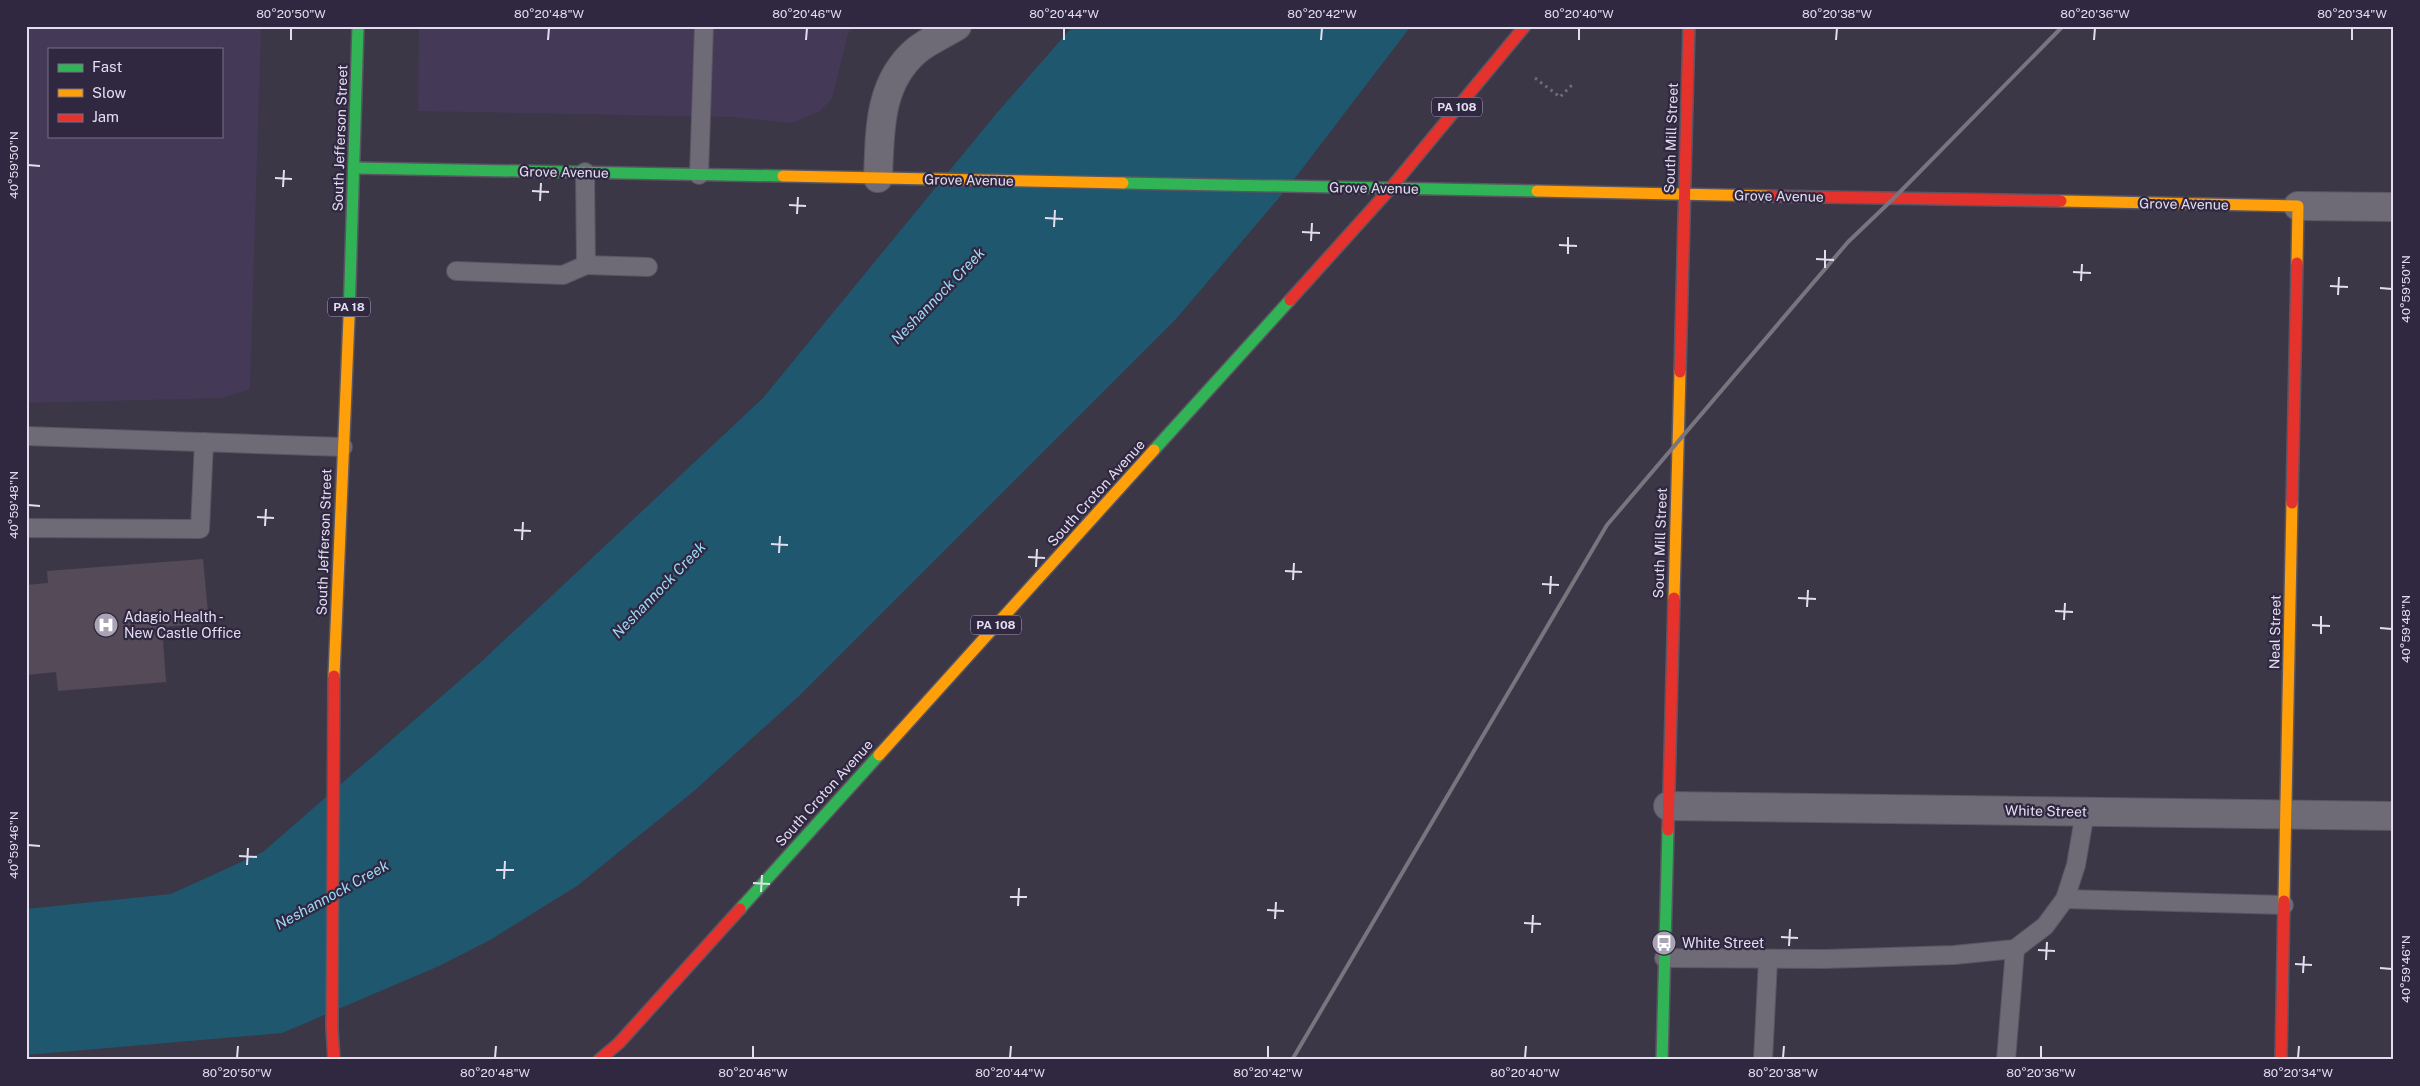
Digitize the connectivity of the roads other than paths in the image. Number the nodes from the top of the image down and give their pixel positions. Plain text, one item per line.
1 (358, 26) edge
2 (704, 26) edge
3 (957, 26) edge
4 (1525, 26) edge
5 (1689, 26) edge
6 (355, 168) junction
7 (585, 172) junction
8 (699, 175) junction
9 (878, 178) junction
10 (1390, 189) junction
11 (1684, 194) junction
12 (2298, 206) junction
13 (2394, 208) edge
14 (586, 265) junction
15 (648, 267) dead end
16 (456, 271) dead end
17 (26, 436) edge
18 (204, 442) junction
19 (343, 447) junction
20 (26, 528) edge
21 (1668, 806) junction
22 (2085, 812) junction
23 (2286, 814) junction
24 (2394, 816) edge
25 (2065, 899) junction
26 (2284, 905) junction
27 (2015, 949) junction
28 (1664, 958) junction
29 (1768, 960) junction
30 (334, 1060) edge
31 (599, 1060) edge
32 (1662, 1060) edge
33 (1763, 1060) edge
34 (2006, 1060) edge
35 (2281, 1060) edge

1 - 6 main road, South Jefferson Street / PA 18
2 - 8 lane
3 - 9 street
4 - 10 main road, South Croton Avenue / PA 108
5 - 11 main road, South Mill Street
6 - 7 main road, Grove Avenue
6 - 19 main road, South Jefferson Street / PA 18
7 - 8 main road, Grove Avenue
7 - 14 lane
8 - 9 main road, Grove Avenue
9 - 10 main road, Grove Avenue
10 - 11 main road, Grove Avenue
10 - 31 main road, South Croton Avenue / PA 108
11 - 12 main road, Grove Avenue
11 - 21 main road, South Mill Street
12 - 13 street, Grove Avenue
12 - 23 main road, Neal Street
14 - 15 lane
14 - 16 lane
17 - 18 lane
18 - 19 lane
18 - 20 lane
19 - 30 main road, South Jefferson Street / PA 18
21 - 22 street, White Street
21 - 28 main road, South Mill Street
22 - 23 street, White Street
22 - 25 lane
23 - 24 street, White Street
23 - 26 main road, Neal Street
25 - 26 lane
25 - 27 lane
26 - 35 main road, Neal Street
27 - 29 lane
27 - 34 lane
28 - 29 lane
28 - 32 main road, South Mill Street
29 - 33 lane

